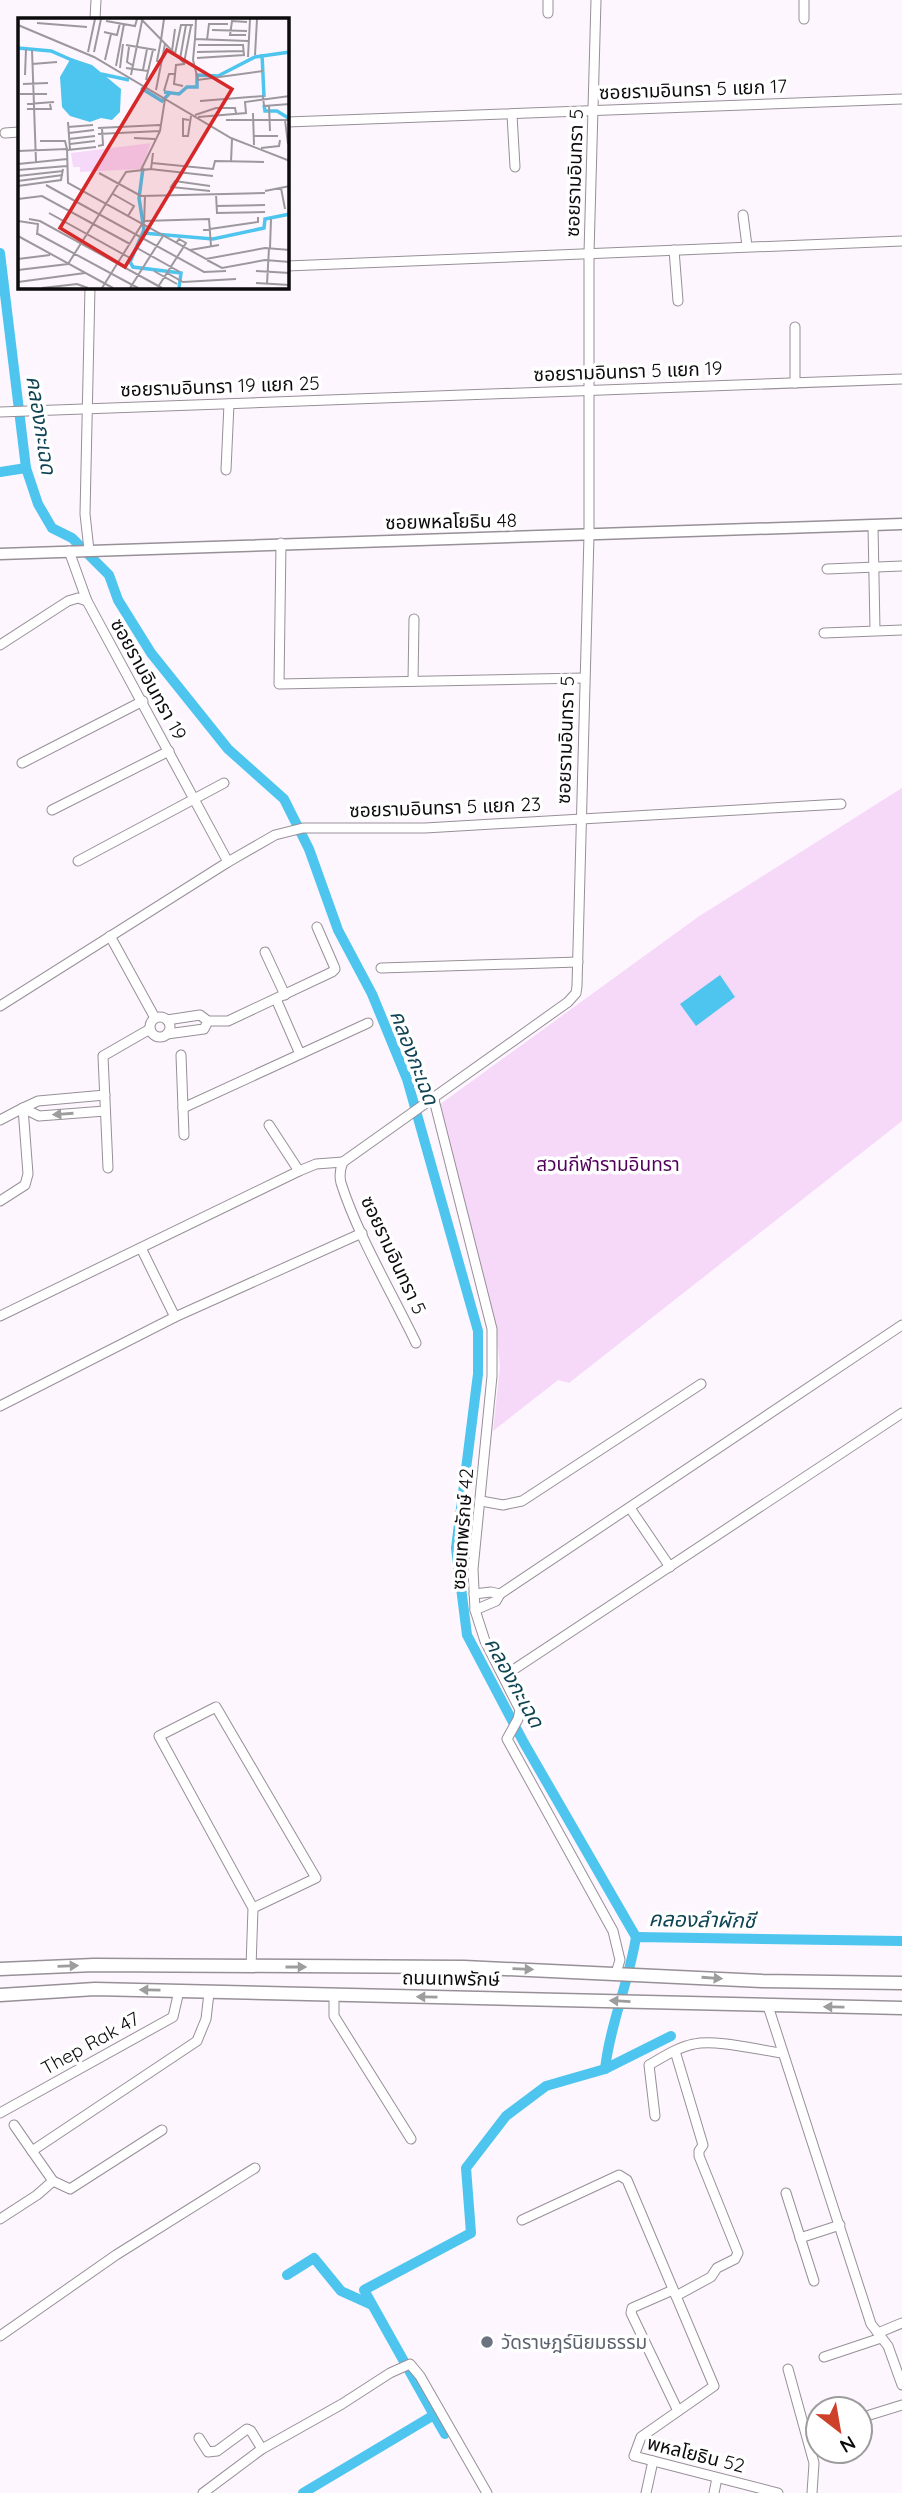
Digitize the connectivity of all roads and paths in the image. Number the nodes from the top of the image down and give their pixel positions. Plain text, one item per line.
1 (96, 0) edge
2 (548, 0) edge
3 (596, 0) edge
4 (804, 0) edge
5 (548, 13) dead end
6 (95, 18) edge
7 (804, 19) dead end
8 (902, 99) edge
9 (594, 110) junction
10 (512, 115) junction
11 (289, 122) edge
12 (18, 132) edge
13 (5, 133) dead end
14 (515, 167) dead end
15 (744, 215) dead end
16 (902, 241) edge
17 (747, 246) junction
18 (674, 250) junction
19 (589, 253) junction
20 (289, 266) edge
21 (90, 289) edge
22 (678, 301) dead end
23 (795, 327) dead end
24 (902, 379) edge
25 (795, 383) junction
26 (590, 390) junction
27 (355, 399) joint
28 (229, 404) junction
29 (87, 408) junction
30 (0, 412) edge
31 (226, 470) dead end
32 (902, 524) edge
33 (873, 526) junction
34 (589, 535) junction
35 (281, 543) junction
36 (89, 550) junction
37 (69, 551) junction
38 (0, 554) edge
39 (902, 566) edge
40 (873, 568) junction
41 (827, 569) dead end
42 (87, 601) junction
43 (414, 619) dead end
44 (875, 630) junction
45 (902, 630) edge
46 (824, 633) dead end
47 (0, 645) edge
48 (584, 678) junction
49 (413, 681) junction
50 (143, 701) junction
51 (169, 751) junction
52 (22, 763) dead end
53 (224, 783) dead end
54 (193, 797) junction
55 (841, 804) dead end
56 (52, 810) dead end
57 (580, 818) junction
58 (78, 861) dead end
59 (228, 862) junction
60 (317, 927) dead end
61 (110, 936) junction
62 (265, 952) dead end
63 (578, 962) junction
64 (381, 968) dead end
65 (280, 997) junction
66 (0, 1006) edge
67 (155, 1018) junction
68 (167, 1020) junction
69 (208, 1021) junction
70 (369, 1023) dead end
71 (150, 1030) junction
72 (167, 1034) junction
73 (300, 1054) junction
74 (181, 1055) dead end
75 (104, 1095) junction
76 (433, 1096) junction
77 (23, 1108) junction
78 (183, 1108) junction
79 (105, 1111) junction
80 (0, 1120) edge
81 (269, 1125) dead end
82 (184, 1135) dead end
83 (343, 1162) junction
84 (108, 1168) dead end
85 (299, 1171) junction
86 (0, 1201) edge
87 (362, 1233) junction
88 (142, 1248) junction
89 (0, 1316) edge
90 (175, 1317) junction
91 (902, 1325) edge
92 (416, 1343) dead end
93 (701, 1384) dead end
94 (0, 1406) edge
95 (902, 1413) edge
96 (481, 1501) junction
97 (630, 1508) junction
98 (670, 1567) junction
99 (474, 1594) junction
100 (500, 1594) junction
101 (475, 1610) junction
102 (510, 1672) dead end
103 (253, 1908) junction
104 (251, 1967) junction
105 (0, 1969) edge
106 (619, 1973) junction
107 (902, 1983) edge
108 (179, 1991) junction
109 (209, 1993) junction
110 (0, 1995) edge
111 (334, 1995) junction
112 (768, 2006) junction
113 (902, 2008) edge
114 (675, 2051) junction
115 (782, 2053) junction
116 (0, 2113) edge
117 (655, 2116) dead end
118 (14, 2125) dead end
119 (162, 2130) dead end
120 (411, 2139) dead end
121 (32, 2151) junction
122 (255, 2168) dead end
123 (53, 2181) junction
124 (786, 2193) dead end
125 (0, 2219) edge
126 (522, 2220) dead end
127 (840, 2225) junction
128 (800, 2238) junction
129 (814, 2281) dead end
130 (675, 2293) junction
131 (902, 2323) edge
132 (880, 2335) junction
133 (0, 2336) edge
134 (824, 2357) dead end
135 (788, 2369) dead end
136 (902, 2385) edge
137 (902, 2404) edge
138 (678, 2411) junction
139 (874, 2413) edge
140 (199, 2438) dead end
141 (262, 2449) junction
142 (653, 2461) junction
143 (717, 2477) junction
144 (203, 2493) edge
145 (487, 2493) edge
146 (646, 2493) edge
147 (714, 2493) edge
148 (778, 2493) edge
149 (812, 2493) edge

1 - 6 street
2 - 5 street
3 - 9 street, ซอยรามอินทรา 5
4 - 7 street
8 - 9 street, ซอยรามอินทรา 5 แยก 17
9 - 10 street, ซอยรามอินทรา 5 แยก 17
9 - 19 street, ซอยรามอินทรา 5
10 - 11 street, ซอยรามอินทรา 5 แยก 17
10 - 14 street
12 - 13 street
15 - 17 street
16 - 17 street
17 - 18 street
18 - 19 street
18 - 22 street
19 - 20 street
19 - 26 street, ซอยรามอินทรา 5
21 - 29 street
23 - 25 street
24 - 25 street, ซอยรามอินทรา 5 แยก 19
25 - 26 street, ซอยรามอินทรา 5 แยก 19
26 - 27 street, ซอยรามอินทรา 5 แยก 19
26 - 34 street, ซอยรามอินทรา 5
27 - 28 street, ซอยรามอินทรา 19 แยก 25
28 - 29 street, ซอยรามอินทรา 19 แยก 25
28 - 31 street
29 - 30 street, ซอยรามอินทรา 19 แยก 25
29 - 36 street
32 - 33 street, ซอยพหลโยธิน 48
33 - 34 street, ซอยพหลโยธิน 48
33 - 40 street
34 - 35 street, ซอยพหลโยธิน 48
34 - 48 street, ซอยรามอินทรา 5
35 - 36 street, ซอยพหลโยธิน 48
35 - 49 street
36 - 37 street, ซอยพหลโยธิน 48
37 - 38 street, ซอยพหลโยธิน 48
37 - 42 street, ซอยรามอินทรา 19
39 - 40 street
40 - 41 street
40 - 44 street
42 - 47 street
42 - 50 street, ซอยรามอินทรา 19
43 - 49 street
44 - 45 street
44 - 46 street
48 - 49 street
48 - 57 street, ซอยรามอินทรา 5
50 - 51 street, ซอยรามอินทรา 19
50 - 52 street
51 - 54 street, ซอยรามอินทรา 19
51 - 56 street
53 - 54 street
54 - 58 street
54 - 59 street, ซอยรามอินทรา 19
55 - 57 street, ซอยรามอินทรา 5 แยก 23
57 - 59 street, ซอยรามอินทรา 5 แยก 23
57 - 63 street, ซอยรามอินทรา 5
59 - 61 street, ซอยรามอินทรา 5 แยก 23
60 - 65 street
61 - 66 street, ซอยรามอินทรา 5 แยก 23
61 - 67 street
62 - 65 street
63 - 64 street
63 - 76 street, ซอยรามอินทรา 5
65 - 69 street
65 - 73 street
67 - 68 street
67 - 71 street
68 - 69 street
68 - 72 street
69 - 72 street
70 - 73 street
71 - 72 street
71 - 75 street
73 - 78 street
74 - 78 street
75 - 77 street
75 - 79 street
76 - 83 street, ซอยรามอินทรา 5
76 - 96 street, ซอยเทพรักษ์ 42
79 -> 77 street
77 - 80 street
77 - 86 street
78 - 82 street
79 - 84 street
81 - 85 street
83 - 85 street
83 - 87 street, ซอยรามอินทรา 5
85 - 88 street
87 - 90 street
87 - 92 street, ซอยรามอินทรา 5
88 - 89 street
88 - 90 street
90 - 94 street
91 - 97 street
93 - 96 street
95 - 98 street
96 - 99 street, ซอยเทพรักษ์ 42
97 - 98 street
97 - 100 street
98 - 102 street
99 - 100 street
99 - 101 street, ซอยเทพรักษ์ 42
100 - 101 street
101 - 106 street, ซอยเทพรักษ์ 42
103 - 103 street
103 - 104 street
105 -> 104 main road, ถนนเทพรักษ์
104 -> 106 main road, ถนนเทพรักษ์
106 -> 107 main road, ถนนเทพรักษ์
108 - 109 main road, ถนนเทพรักษ์
108 -> 110 main road, ถนนเทพรักษ์
108 - 116 street, Thep Rak 47
109 - 111 main road, ถนนเทพรักษ์
109 - 121 street
112 -> 111 main road, ถนนเทพรักษ์
111 - 120 street
113 -> 112 main road, ถนนเทพรักษ์
112 - 115 street
114 - 115 street
114 - 117 street
114 - 130 street
115 - 127 street
118 - 121 street
119 - 123 street
121 - 123 street
122 - 133 street
123 - 125 street
124 - 128 street
126 - 130 street
127 - 128 street
127 - 132 street
128 - 129 street
130 - 138 street, พหลโยธิน 52
130 - 138 street
131 - 132 street
132 - 134 street
132 - 136 street
135 - 149 street
137 - 139 street
138 - 142 street, พหลโยธิน 52
140 - 141 street
141 - 144 street
141 - 145 street
142 - 143 street, พหลโยธิน 52
142 - 146 street
143 - 147 street
143 - 148 street, พหลโยธิน 52

